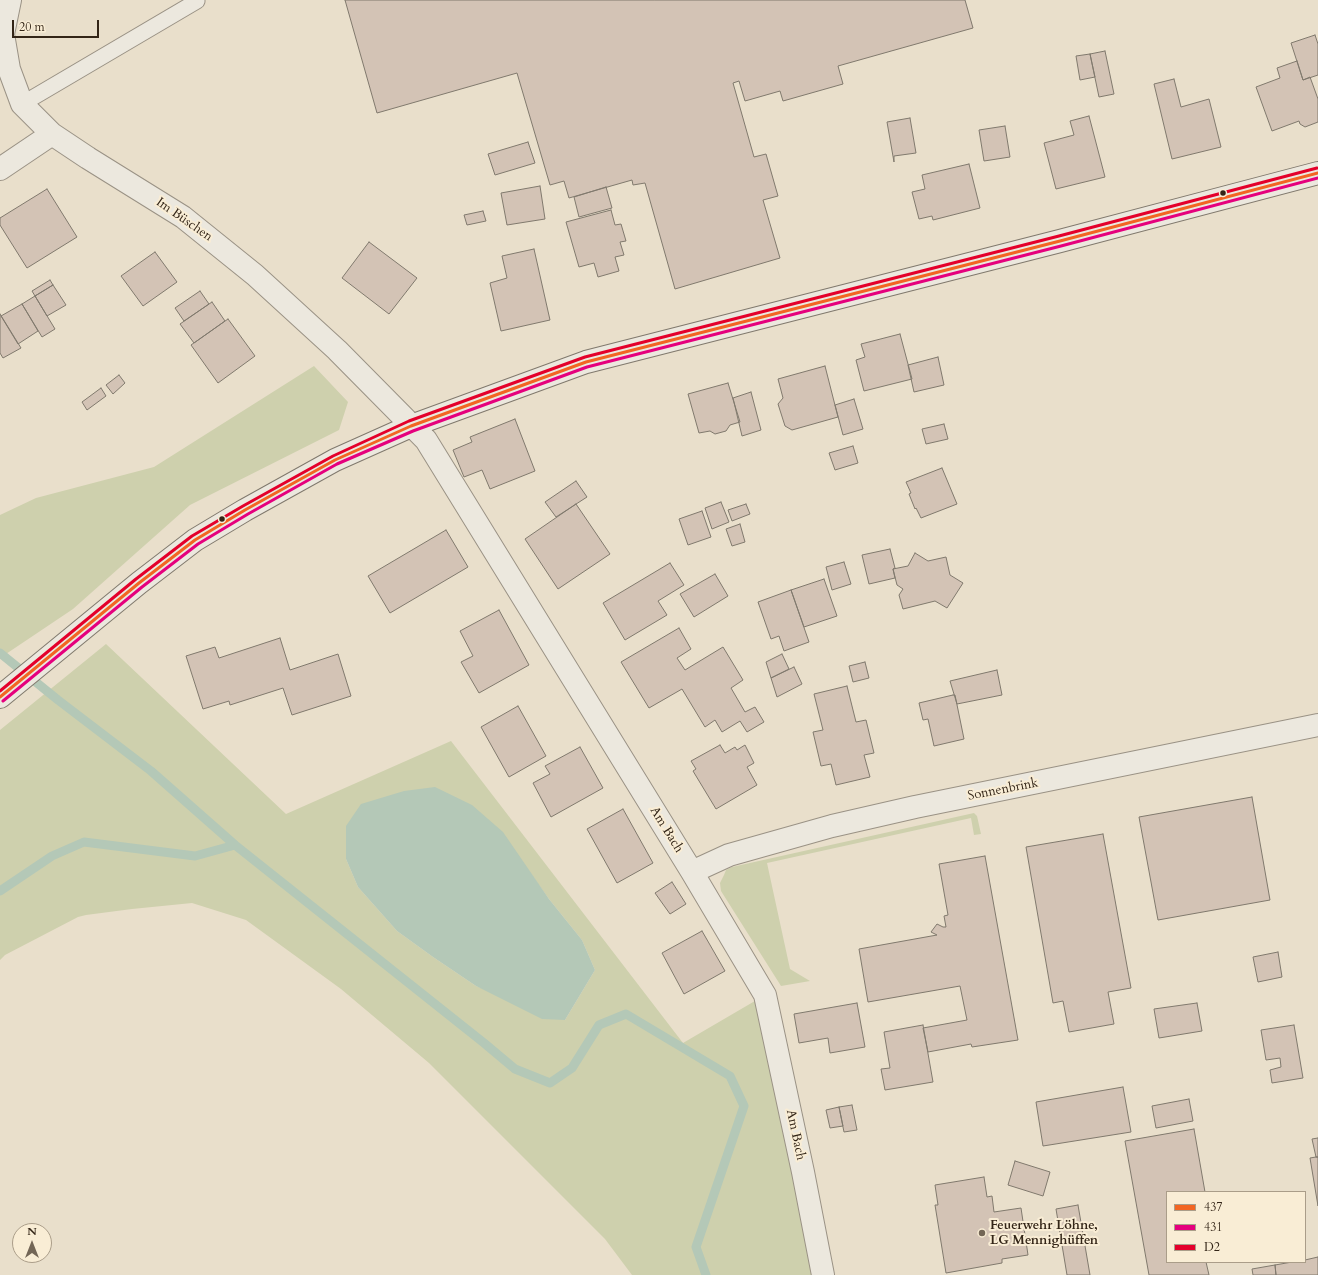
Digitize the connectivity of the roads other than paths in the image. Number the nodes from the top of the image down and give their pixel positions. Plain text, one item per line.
1 (10, 0) edge
2 (197, 0) edge
3 (22, 104) junction
4 (52, 134) junction
5 (0, 169) edge
6 (1318, 173) edge
7 (411, 426) junction
8 (6, 692) edge
9 (1318, 725) edge
10 (692, 872) junction
11 (823, 1275) edge

1 - 3 street, Im Büschen
2 - 3 lane
3 - 4 street, Im Büschen
4 - 5 street
4 - 7 street, Im Büschen
6 - 7 street
7 - 8 street
7 - 10 street, Am Bach
9 - 10 street, Sonnenbrink
10 - 11 street, Am Bach

